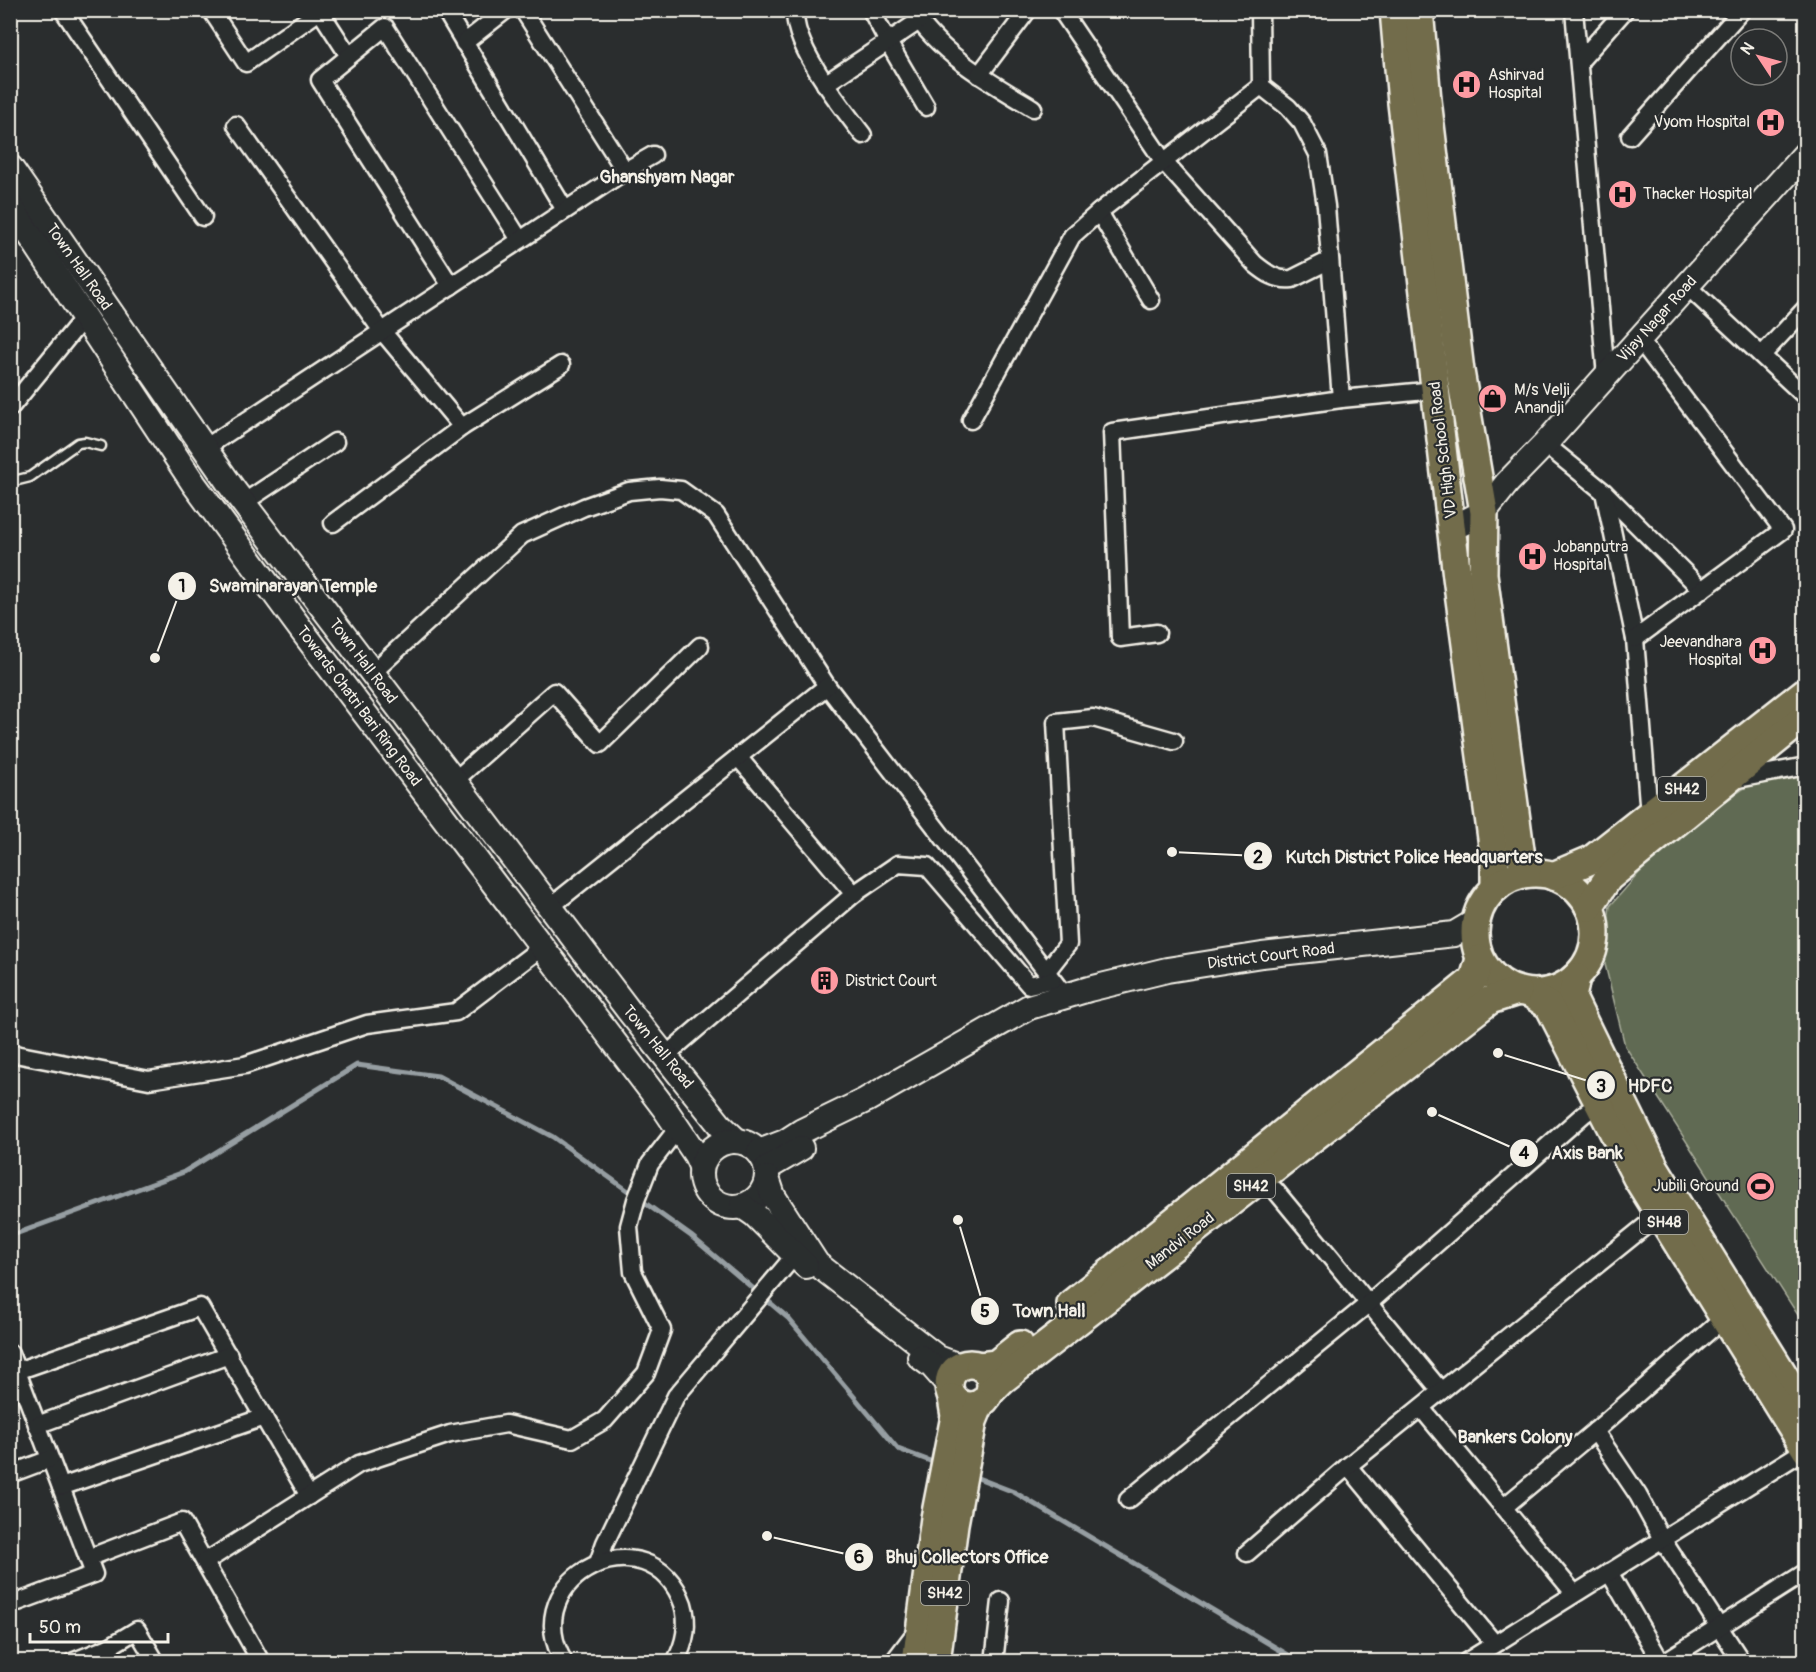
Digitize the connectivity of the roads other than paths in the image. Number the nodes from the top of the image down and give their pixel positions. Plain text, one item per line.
1 (63, 10) edge
2 (211, 10) edge
3 (445, 10) edge
4 (506, 10) edge
5 (523, 10) edge
6 (796, 10) edge
7 (871, 10) edge
8 (1028, 10) edge
9 (1061, 10) edge
10 (1260, 10) edge
11 (1394, 10) edge
12 (1419, 10) edge
13 (1574, 10) edge
14 (1625, 10) edge
15 (1742, 10) edge
16 (321, 11) edge
17 (915, 16) edge
18 (888, 42) junction
19 (464, 43) junction
20 (349, 56) junction
21 (1579, 62) junction
22 (979, 75) junction
23 (825, 84) junction
24 (1261, 86) junction
25 (926, 107) dead end
26 (1034, 108) dead end
27 (236, 125) dead end
28 (863, 135) dead end
29 (1630, 136) dead end
30 (1806, 153) edge
31 (653, 155) dead end
32 (1164, 162) junction
33 (10, 167) edge
34 (625, 171) junction
35 (10, 205) edge
36 (565, 210) junction
37 (1099, 212) junction
38 (202, 217) dead end
39 (520, 240) junction
40 (1330, 260) junction
41 (451, 286) junction
42 (1687, 286) junction
43 (1151, 300) dead end
44 (1806, 308) edge
45 (85, 316) junction
46 (382, 331) junction
47 (1639, 339) junction
48 (1762, 355) junction
49 (561, 365) dead end
50 (1606, 376) junction
51 (1436, 390) junction
52 (1806, 397) edge
53 (1341, 399) junction
54 (10, 408) edge
55 (971, 420) dead end
56 (462, 427) junction
57 (335, 442) dead end
58 (1545, 444) junction
59 (101, 446) dead end
60 (205, 448) junction
61 (10, 482) edge
62 (1604, 492) junction
63 (1449, 498) junction
64 (1481, 500) junction
65 (243, 504) junction
66 (333, 523) dead end
67 (1453, 528) junction
68 (1702, 590) junction
69 (1157, 633) dead end
70 (1635, 639) junction
71 (700, 646) dead end
72 (372, 673) junction
73 (827, 686) junction
74 (1806, 691) edge
75 (1806, 716) edge
76 (1174, 741) dead end
77 (738, 757) junction
78 (1806, 766) edge
79 (454, 781) junction
80 (1726, 781) junction
81 (1649, 815) junction
82 (1541, 875) junction
83 (1495, 888) junction
84 (854, 894) junction
85 (550, 907) junction
86 (1589, 907) junction
87 (1471, 940) junction
88 (542, 947) junction
89 (1576, 977) junction
90 (1054, 983) junction
91 (1089, 989) junction
92 (1524, 992) junction
93 (10, 1053) edge
94 (665, 1056) junction
95 (1608, 1097) junction
96 (678, 1128) junction
97 (736, 1140) junction
98 (701, 1166) junction
99 (764, 1166) junction
100 (1275, 1190) dead end
101 (742, 1206) junction
102 (1650, 1223) dead end
103 (795, 1255) junction
104 (1368, 1304) junction
105 (1731, 1312) junction
106 (10, 1353) edge
107 (229, 1355) junction
108 (17, 1371) junction
109 (1441, 1391) junction
110 (967, 1394) junction
111 (18, 1397) edge
112 (1421, 1408) junction
113 (1806, 1411) edge
114 (264, 1417) junction
115 (37, 1425) junction
116 (1595, 1431) junction
117 (1801, 1453) edge
118 (50, 1459) junction
119 (1348, 1466) junction
120 (10, 1474) edge
121 (61, 1487) junction
122 (309, 1496) junction
123 (1128, 1500) dead end
124 (1504, 1507) junction
125 (944, 1521) junction
126 (1662, 1539) junction
127 (1247, 1553) dead end
128 (88, 1558) junction
129 (205, 1562) junction
130 (598, 1563) junction
131 (1609, 1572) junction
132 (1806, 1572) edge
133 (1574, 1593) junction
134 (1000, 1601) dead end
135 (10, 1605) edge
136 (1719, 1626) junction
137 (920, 1627) junction
138 (1494, 1643) junction
139 (72, 1662) edge
140 (156, 1662) edge
141 (261, 1662) edge
142 (564, 1662) edge
143 (675, 1662) edge
144 (893, 1662) edge
145 (916, 1662) edge
146 (936, 1662) edge
147 (994, 1662) edge
148 (1466, 1662) edge
149 (1662, 1662) edge
150 (1742, 1662) edge

1 - 38 street
2 - 16 street
3 - 19 street
4 - 19 street
5 - 34 street
6 - 23 street
7 - 18 street
8 - 22 street
9 - 32 street
10 - 24 street
11 - 51 main road, VD High School Road
12 - 64 main road, VD High School Road
13 - 21 street
14 - 21 street
15 - 29 street
16 - 20 street
17 - 18 street
17 - 22 street
18 - 23 street
18 - 25 street
19 - 36 street
20 - 39 street
20 - 41 street
21 - 50 street
22 - 26 street
23 - 28 street
24 - 32 street
24 - 40 street
27 - 46 street
30 - 42 street, Vijay Nagar Road
31 - 34 street
32 - 37 street
32 - 40 street
33 - 60 street, Town Hall Road
34 - 36 street
35 - 45 street, Towards Chatri Bari Ring Road
36 - 39 street
37 - 43 street
37 - 55 street
39 - 41 street
40 - 53 street
41 - 46 street
42 - 47 street, Vijay Nagar Road
42 - 48 street
44 - 48 street
45 - 54 street
45 - 88 street, Towards Chatri Bari Ring Road
46 - 56 street
46 - 60 street
47 - 50 street, Vijay Nagar Road
47 - 68 street
48 - 52 street
49 - 56 street
50 - 58 street, Vijay Nagar Road
51 - 53 street
51 - 63 main road, VD High School Road
53 - 69 street
56 - 66 street
57 - 65 street
58 - 62 street
58 - 64 street, Vijay Nagar Road
59 - 61 lane
60 - 65 street, Town Hall Road
62 - 68 street
62 - 70 street
63 - 64 street, Vijay Nagar Road
63 - 67 main road, VD High School Road
64 - 67 street, Vijay Nagar Road
64 - 82 main road, VD High School Road
65 - 72 street, Town Hall Road
67 - 83 main road, VD High School Road
68 - 70 street
70 - 81 street
71 - 79 street
72 - 73 street
72 - 79 street, Town Hall Road
73 - 77 street
73 - 90 street
74 - 81 main road, SH42
75 - 80 main road, SH42
76 - 90 street
77 - 84 street
77 - 85 street
78 - 80 street
79 - 85 street, Town Hall Road
80 - 86 main road, SH42
81 - 82 main road, SH42
82 - 83 main road
82 - 86 main road
83 - 87 main road
84 - 90 street
84 - 94 street
85 - 94 street, Town Hall Road
86 - 89 main road
87 - 91 street, District Court Road
87 - 92 main road
87 - 110 main road, Mandvi Road / SH42
88 - 93 street
88 - 96 street, Towards Chatri Bari Ring Road
89 - 92 main road
89 - 95 main road, SH48
90 - 91 street, District Court Road
90 - 99 street, District Court Road
91 - 99 street, District Court Road
92 - 95 main road, SH48
92 - 110 main road, Mandvi Road / SH42
94 - 97 street, Town Hall Road
95 - 104 street
95 - 105 main road, SH48
96 - 98 street, Towards Chatri Bari Ring Road
96 - 122 street
97 - 98 street
97 - 99 street
98 - 101 street
99 - 101 street
99 - 110 street
100 - 104 street
101 - 103 street
102 - 109 street
103 - 110 street
103 - 130 street
104 - 109 street
104 - 123 street
105 - 113 main road, SH48
105 - 116 street
105 - 117 main road, SH48
106 - 108 street
107 - 108 street
107 - 114 street
107 - 115 street
108 - 111 street
109 - 112 street
110 - 125 main road, SH42
111 - 115 street
112 - 119 street
112 - 124 street
114 - 121 street
114 - 122 street
115 - 118 street
116 - 124 street
116 - 126 street
117 - 126 street
118 - 120 street
118 - 121 street
119 - 127 street
119 - 138 street
121 - 128 street
122 - 129 street
124 - 133 street
125 - 137 main road, SH42
125 - 146 main road, SH42
126 - 131 street
126 - 136 street
128 - 129 street
128 - 135 street
129 - 141 street
130 - 142 street
130 - 143 street
131 - 133 street
131 - 149 street
132 - 136 street
133 - 138 street
134 - 147 street
136 - 149 street
136 - 150 street
137 - 144 street
137 - 145 main road, SH42
138 - 148 street
139 - 140 street

